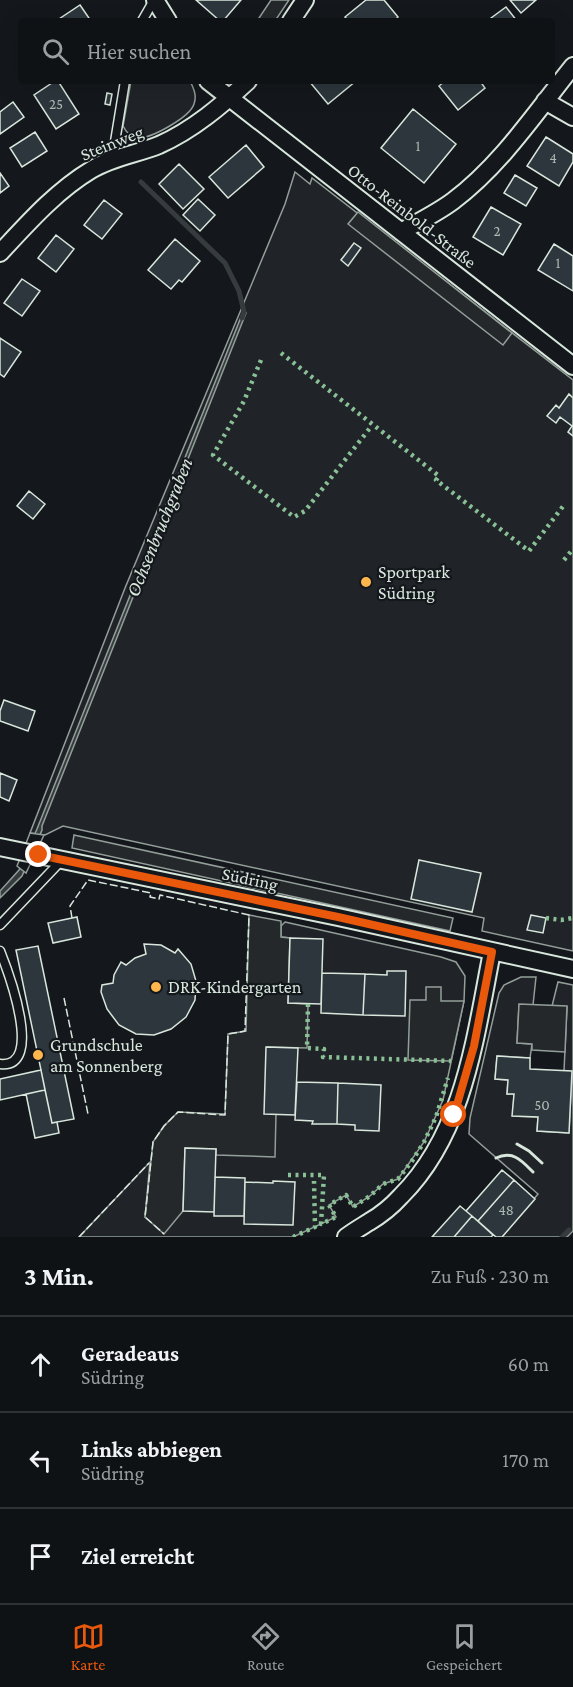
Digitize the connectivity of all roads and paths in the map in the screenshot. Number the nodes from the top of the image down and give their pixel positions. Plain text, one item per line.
1 (155, 0) edge
2 (305, 0) edge
3 (144, 18) edge
4 (166, 18) edge
5 (293, 18) edge
6 (573, 66) edge
7 (125, 84) edge
8 (212, 84) edge
9 (244, 84) edge
10 (228, 98) junction
11 (545, 100) junction
12 (573, 117) edge
13 (112, 160) junction
14 (401, 232) junction
15 (0, 253) edge
16 (573, 366) edge
17 (0, 847) edge
18 (62, 859) junction
19 (0, 925) edge
20 (0, 951) edge
21 (492, 952) junction
22 (573, 969) edge
23 (0, 1064) edge
24 (346, 1237) edge

1 - 3 lane
1 - 4 street
2 - 5 street
6 - 11 street
7 - 13 lane
8 - 10 street, Otto-Reinbold-Straße
9 - 10 street, Steinweg
10 - 13 street, Steinweg
10 - 14 street, Otto-Reinbold-Straße
11 - 12 street
11 - 14 street
13 - 15 street, Steinweg
14 - 16 street, Otto-Reinbold-Straße
17 - 18 street, Südring
18 - 19 lane
18 - 21 street, Südring
20 - 23 lane
21 - 22 street, Südring
21 - 24 street

